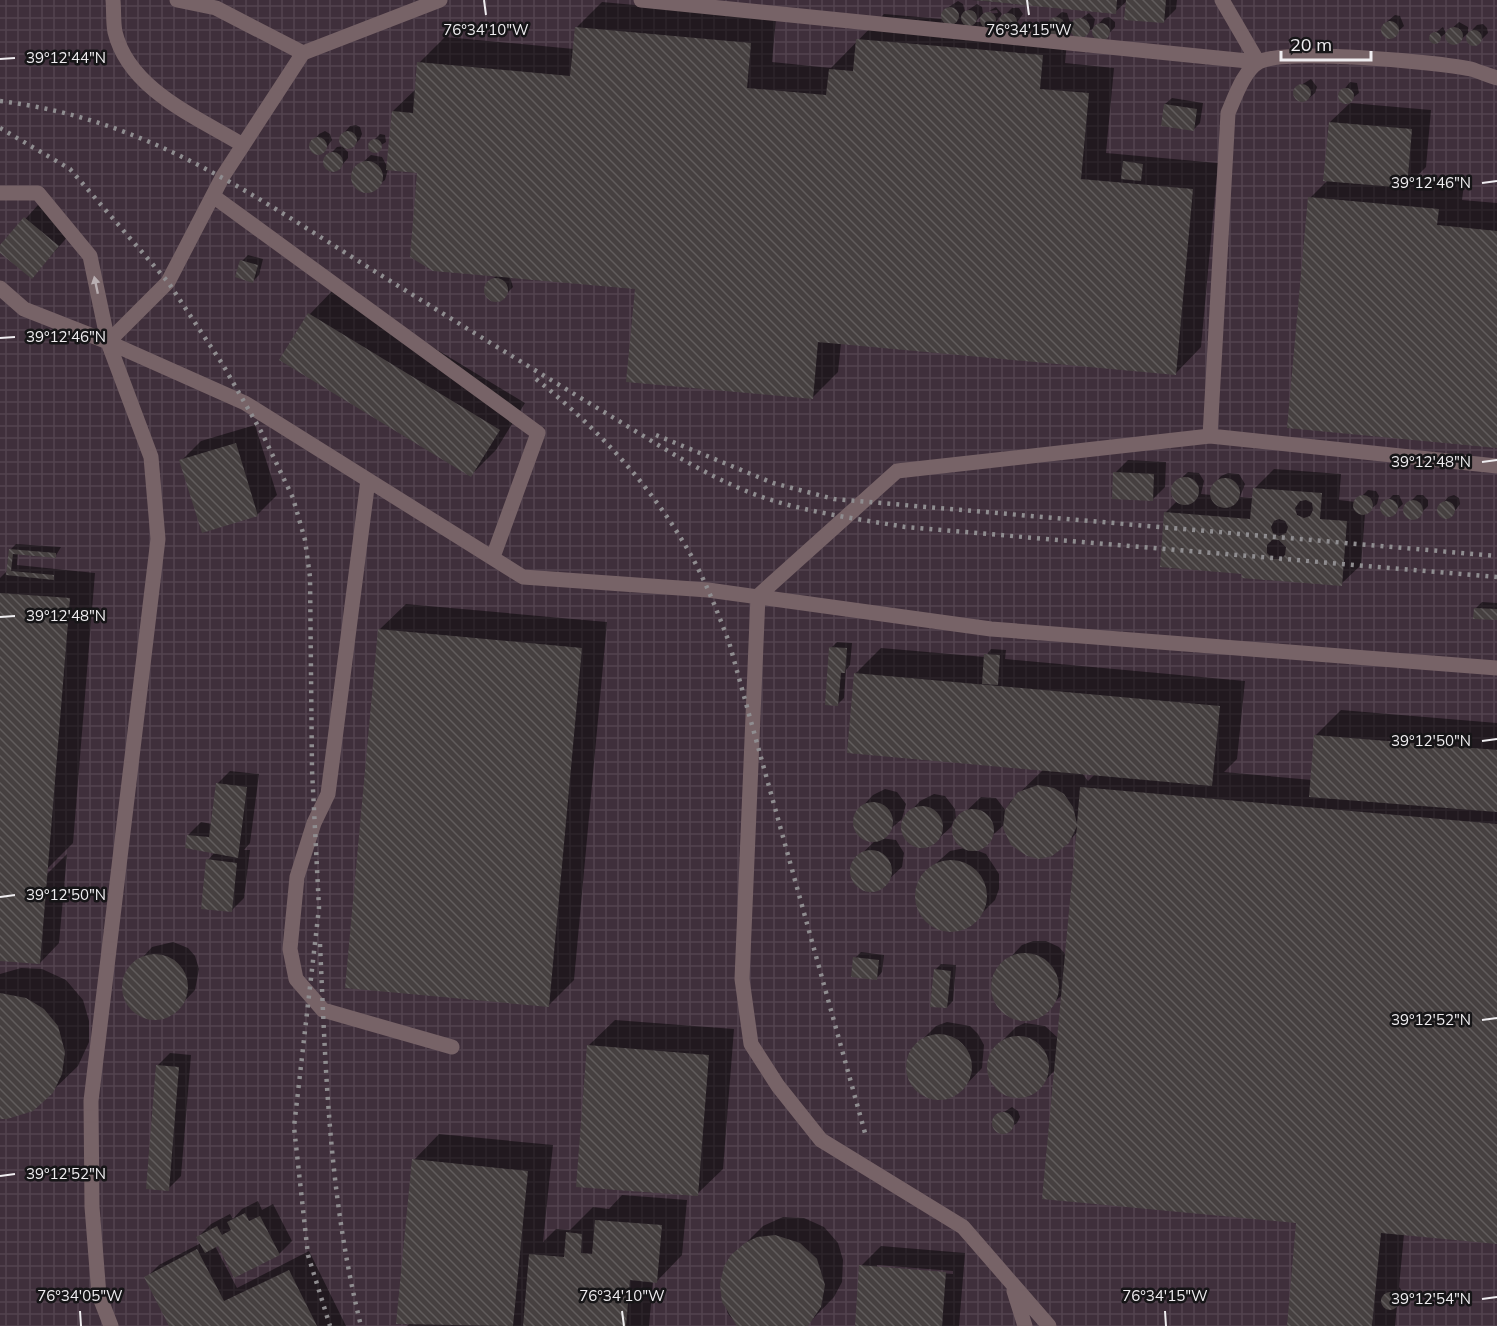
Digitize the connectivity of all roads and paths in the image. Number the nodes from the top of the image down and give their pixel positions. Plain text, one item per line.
1 (113, 0) edge
2 (177, 0) edge
3 (440, 0) edge
4 (641, 0) edge
5 (1222, 0) edge
6 (303, 53) junction
7 (1258, 62) junction
8 (1497, 78) edge
9 (243, 145) junction
10 (0, 193) edge
11 (213, 196) junction
12 (0, 288) edge
13 (108, 342) junction
14 (1210, 436) junction
15 (1497, 466) edge
16 (368, 480) junction
17 (493, 557) junction
18 (758, 596) junction
19 (1497, 668) edge
20 (452, 1047) dead end
21 (1013, 1288) junction
22 (111, 1326) edge
23 (1025, 1326) edge
24 (1049, 1326) edge

1 - 9 lane
2 - 6 lane
3 - 6 lane
4 - 7 lane
5 - 7 lane
6 - 9 lane
7 - 8 lane
7 - 14 lane
9 - 11 lane
13 -> 10 lane
11 - 13 lane
11 - 17 lane
12 - 13 lane
13 - 16 lane
13 - 22 lane
14 - 15 lane
14 - 18 lane
16 - 17 lane
16 - 20 lane
17 - 18 lane
18 - 19 lane
18 - 21 lane
21 - 23 lane
21 - 24 lane

